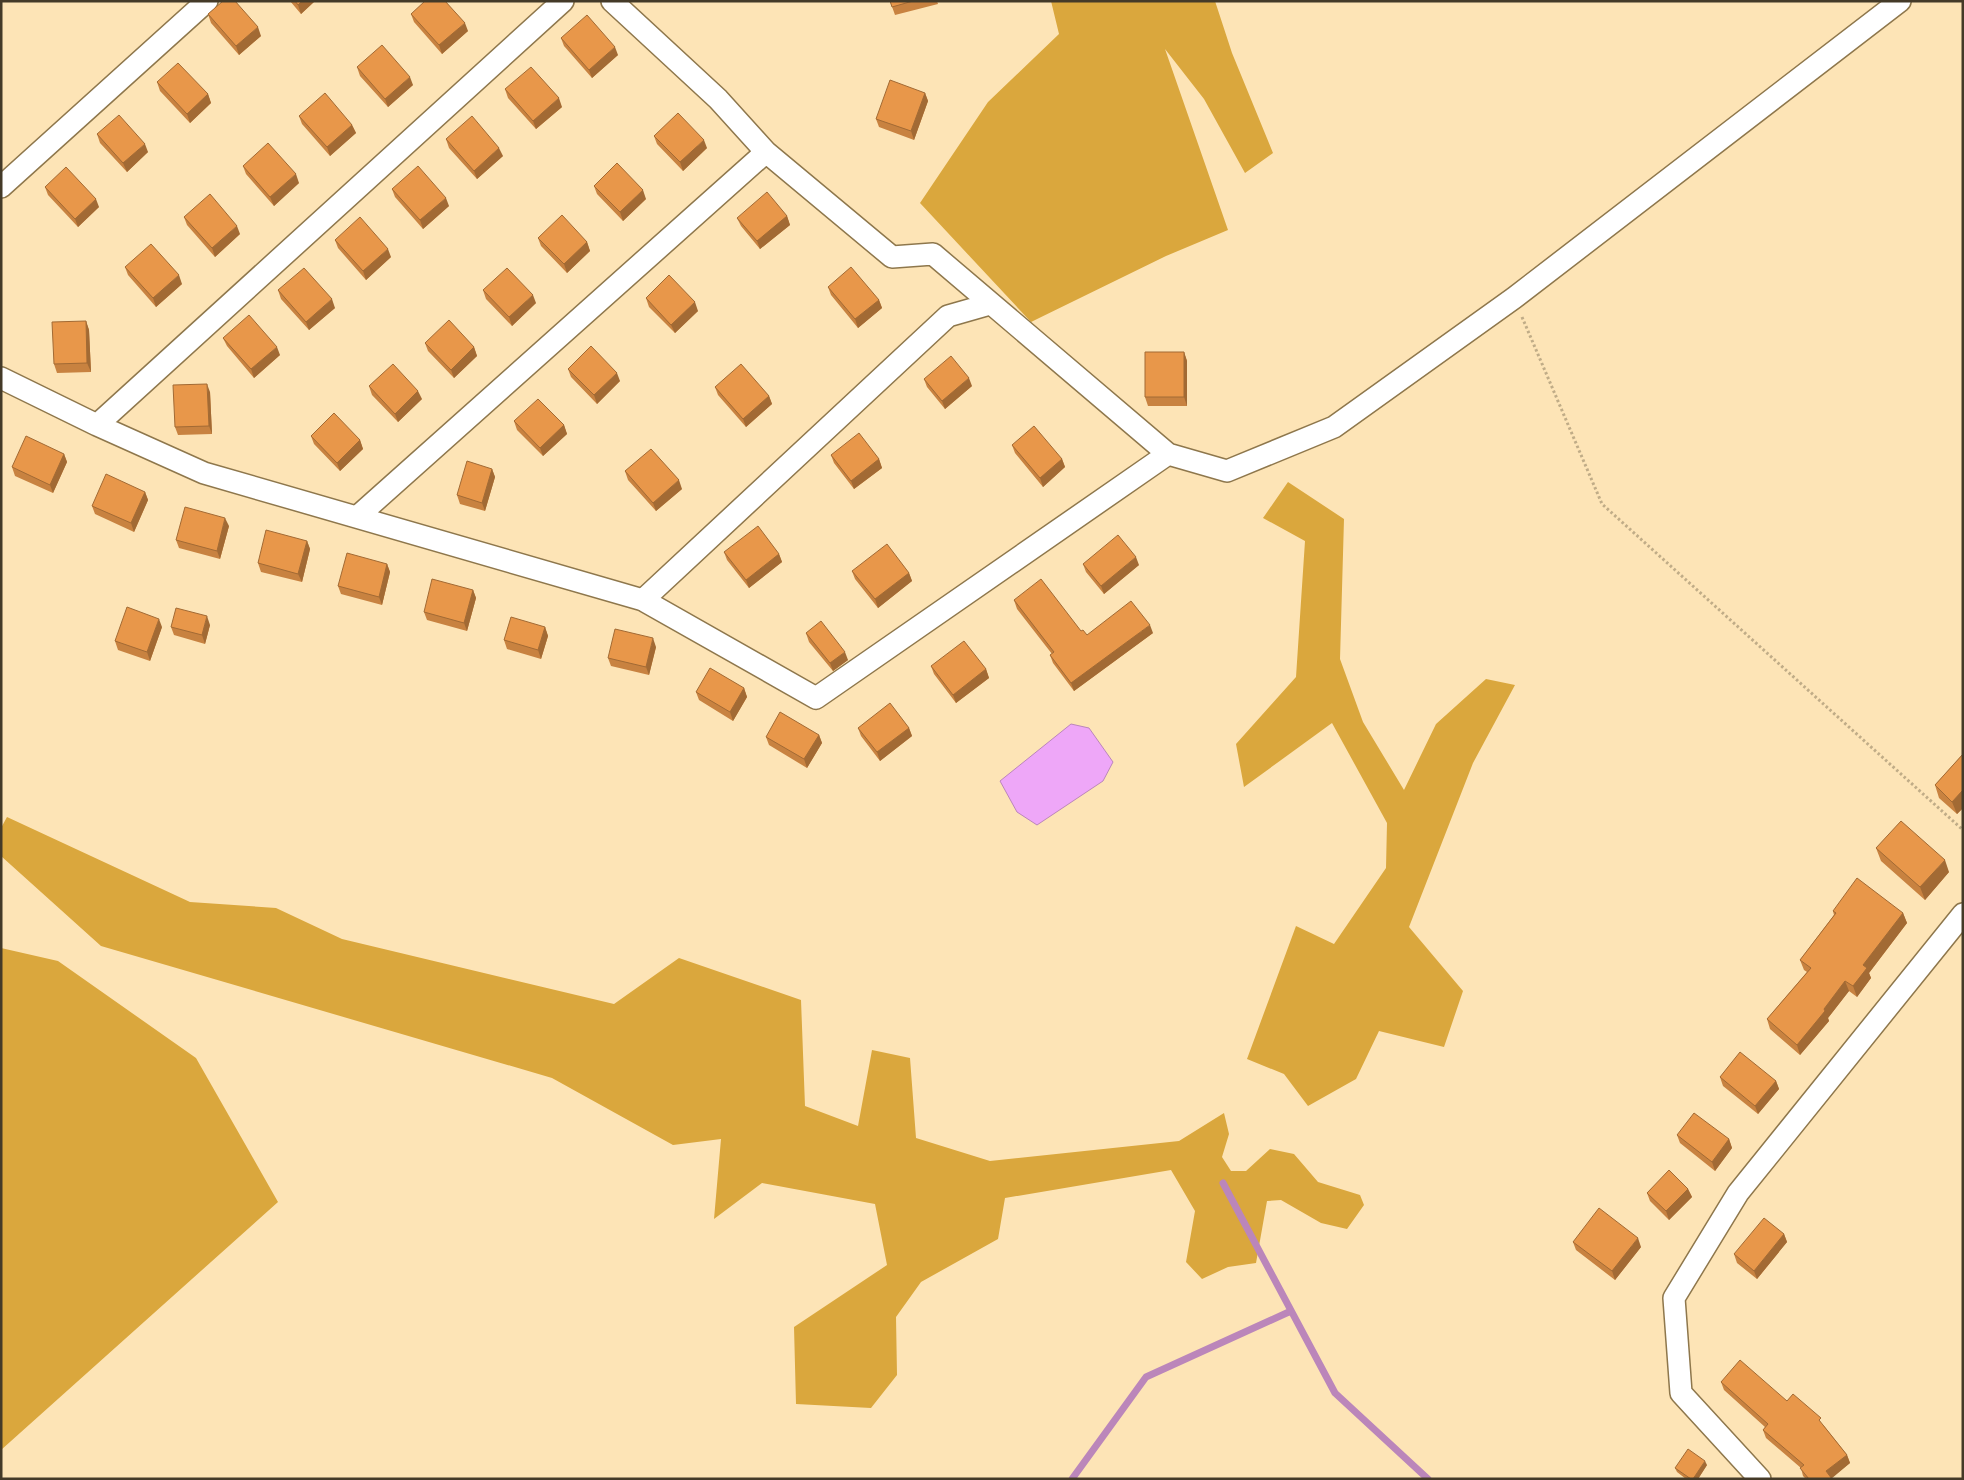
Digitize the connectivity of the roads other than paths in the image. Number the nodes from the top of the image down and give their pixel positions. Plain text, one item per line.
1 (207, 1) edge
2 (563, 1) edge
3 (612, 1) edge
4 (1900, 1) edge
5 (766, 152) junction
6 (1, 187) edge
7 (990, 304) junction
8 (1, 378) edge
9 (98, 425) junction
10 (1168, 454) junction
11 (357, 517) junction
12 (643, 600) junction
13 (1963, 914) edge
14 (1760, 1479) edge

1 - 6 street
2 - 9 street
3 - 5 street
4 - 10 street
5 - 7 street
5 - 11 street
7 - 10 street
7 - 12 street
8 - 9 street
9 - 11 street
10 - 12 street
11 - 12 street
13 - 14 street

